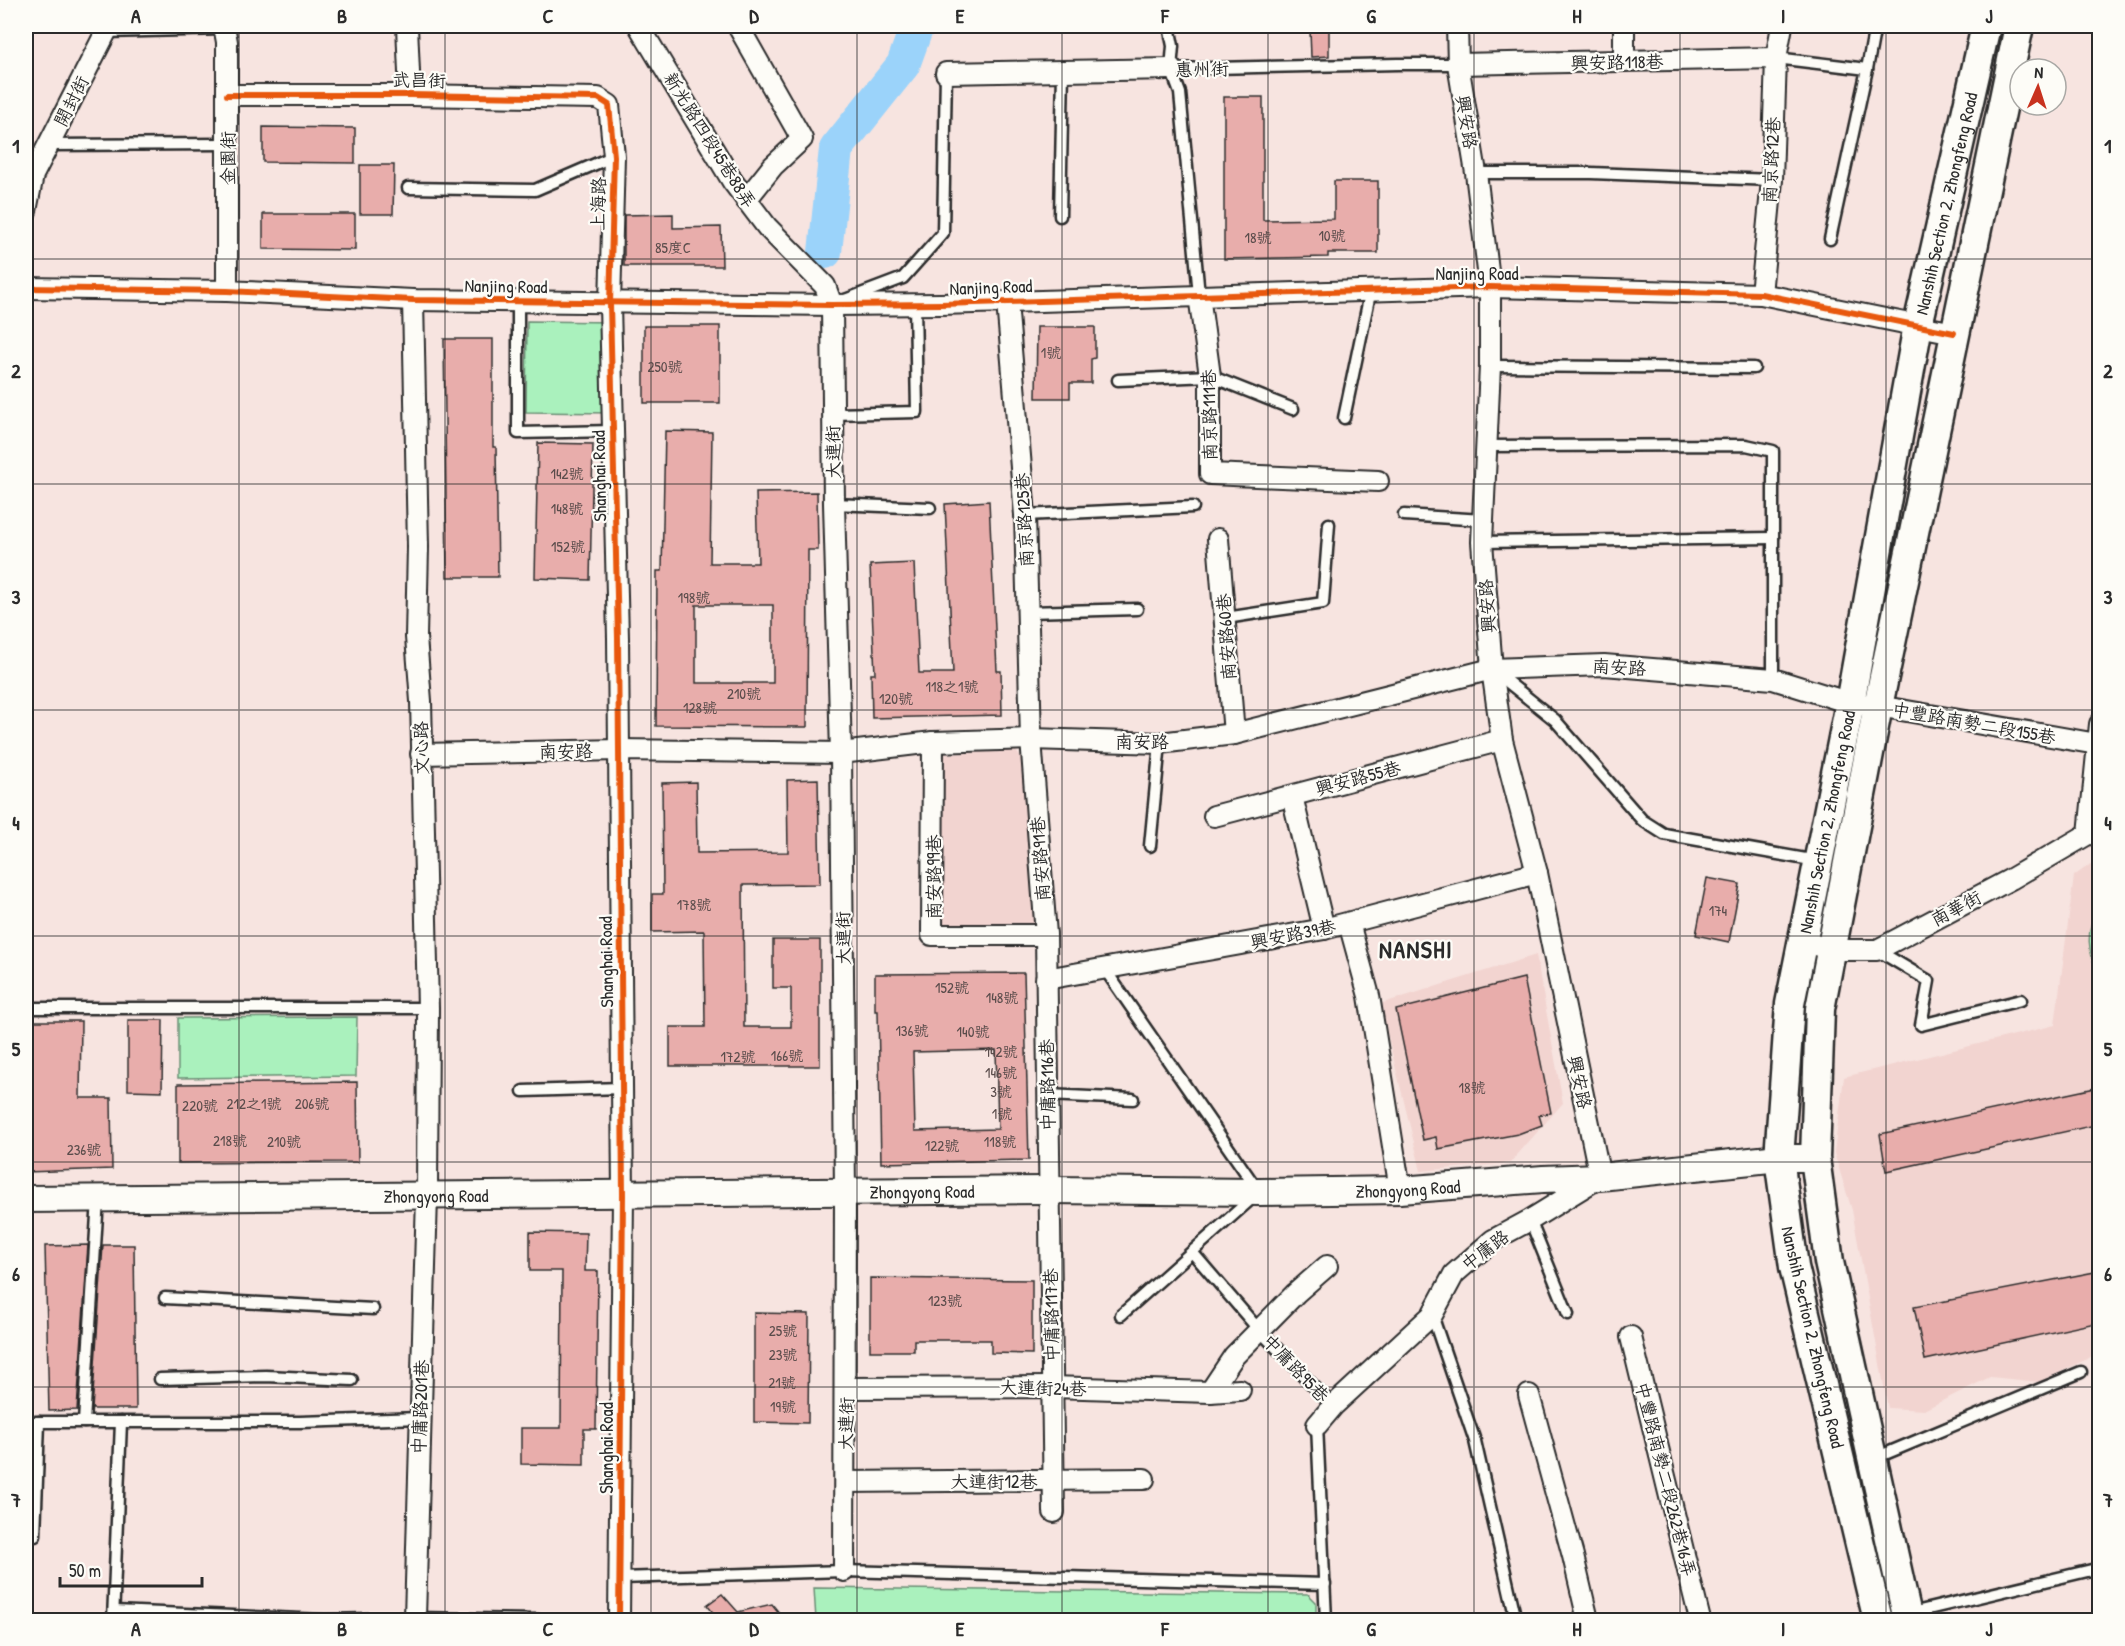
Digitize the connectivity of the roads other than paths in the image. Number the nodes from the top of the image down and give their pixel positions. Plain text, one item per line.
1 (407, 26) edge
2 (639, 26) edge
3 (738, 26) edge
4 (1169, 26) edge
5 (1457, 26) edge
6 (1624, 26) edge
7 (1782, 26) edge
8 (1875, 26) edge
9 (1986, 26) edge
10 (2019, 26) edge
11 (224, 27) edge
12 (107, 29) edge
13 (1776, 58) junction
14 (1624, 62) junction
15 (1458, 64) junction
16 (1171, 69) junction
17 (1867, 69) junction
18 (1063, 71) junction
19 (946, 73) joint
20 (227, 95) junction
21 (410, 95) junction
22 (609, 105) joint
23 (227, 144) junction
24 (48, 145) junction
25 (614, 156) junction
26 (29, 173) edge
27 (1476, 173) junction
28 (1772, 180) junction
29 (408, 188) dead end
30 (746, 200) junction
31 (26, 211) edge
32 (1060, 216) dead end
33 (1830, 240) dead end
34 (1490, 286) junction
35 (26, 288) edge
36 (1371, 290) junction
37 (227, 291) junction
38 (1761, 294) junction
39 (1199, 295) junction
40 (413, 300) junction
41 (518, 301) junction
42 (1006, 302) junction
43 (610, 304) junction
44 (915, 304) junction
45 (832, 305) junction
46 (1918, 325) junction
47 (1954, 333) junction
48 (1490, 366) junction
49 (1754, 368) dead end
50 (1210, 376) junction
51 (1118, 380) dead end
52 (1293, 409) dead end
53 (833, 414) junction
54 (1344, 418) dead end
55 (613, 431) junction
56 (1486, 446) junction
57 (1378, 481) dead end
58 (834, 504) junction
59 (1193, 507) dead end
60 (930, 508) dead end
61 (1025, 515) junction
62 (1404, 515) dead end
63 (1483, 519) junction
64 (1329, 524) dead end
65 (1773, 538) junction
66 (1218, 539) dead end
67 (1482, 542) junction
68 (1137, 609) dead end
69 (1028, 612) junction
70 (1226, 618) junction
71 (1492, 669) junction
72 (1773, 679) junction
73 (1850, 704) junction
74 (1878, 706) junction
75 (2100, 724) edge
76 (1234, 734) junction
77 (1031, 739) junction
78 (1502, 740) junction
79 (933, 742) junction
80 (1160, 743) junction
81 (2097, 744) junction
82 (619, 750) junction
83 (841, 753) junction
84 (421, 754) junction
85 (1292, 796) junction
86 (1214, 816) dead end
87 (2094, 831) edge
88 (1150, 846) dead end
89 (1819, 861) junction
90 (1537, 873) junction
91 (1349, 923) junction
92 (1324, 929) junction
93 (1046, 935) junction
94 (1803, 941) junction
95 (1831, 950) junction
96 (1877, 950) junction
97 (1104, 968) junction
98 (1046, 979) junction
99 (2021, 1000) dead end
100 (26, 1008) edge
101 (428, 1008) junction
102 (622, 1088) junction
103 (524, 1090) dead end
104 (1047, 1095) junction
105 (1134, 1099) dead end
106 (1779, 1158) junction
107 (1815, 1158) junction
108 (1600, 1177) junction
109 (1049, 1190) junction
110 (1400, 1190) junction
111 (845, 1192) junction
112 (1259, 1192) junction
113 (623, 1195) junction
114 (427, 1196) junction
115 (26, 1199) edge
116 (98, 1199) junction
117 (1530, 1220) junction
118 (1192, 1252) junction
119 (1327, 1266) dead end
120 (165, 1298) dead end
121 (373, 1309) dead end
122 (1568, 1314) dead end
123 (1121, 1315) dead end
124 (1432, 1315) junction
125 (1259, 1330) junction
126 (1631, 1337) dead end
127 (2080, 1372) dead end
128 (160, 1379) dead end
129 (352, 1380) dead end
130 (1052, 1387) junction
131 (846, 1388) junction
132 (1240, 1390) dead end
133 (1210, 1392) junction
134 (1528, 1395) dead end
135 (1333, 1406) junction
136 (420, 1418) junction
137 (26, 1422) edge
138 (39, 1422) junction
139 (84, 1422) junction
140 (121, 1422) junction
141 (1317, 1425) joint
142 (1872, 1459) junction
143 (1144, 1479) dead end
144 (1055, 1481) junction
145 (845, 1482) junction
146 (1054, 1512) dead end
147 (35, 1536) dead end
148 (2100, 1568) edge
149 (844, 1571) junction
150 (620, 1578) junction
151 (1325, 1584) junction
152 (114, 1616) edge
153 (415, 1618) junction
154 (1894, 1619) edge
155 (325, 1620) edge
156 (538, 1620) edge
157 (619, 1620) edge
158 (1326, 1620) edge
159 (1516, 1620) edge
160 (1587, 1620) edge
161 (1700, 1620) edge

1 - 21 street
2 - 30 street, 新光路四段45巷88弄
3 - 30 street
4 - 16 lane
5 - 15 street, 興安路
6 - 14 street
7 - 13 street, 南京路12巷
8 - 17 lane
9 - 46 main road, Nanshih Section 2, Zhongfeng Road
10 - 47 main road, Nanshih Section 2, Zhongfeng Road
11 - 12 lane
11 - 20 street, 金園街
12 - 24 street, 開封街
13 - 14 street, 興安路118巷
13 - 17 lane
13 - 28 street, 南京路12巷
14 - 15 street, 興安路118巷
15 - 16 lane, 惠州街
15 - 27 street, 興安路
16 - 18 street, 惠州街
16 - 39 lane
17 - 33 lane
18 - 19 street, 惠州街
18 - 32 lane
19 - 45 lane
20 - 21 street, 武昌街
20 - 23 street, 金園街
21 - 22 street, 武昌街
22 - 25 street, 上海路
23 - 24 lane
23 - 37 street, 金園街
24 - 26 street, 開封街
25 - 29 lane
25 - 43 street, 上海路
26 - 31 street, 開封街
27 - 28 lane
27 - 34 street, 興安路
28 - 38 street, 南京路12巷
30 - 45 street, 新光路四段45巷88弄
34 - 36 street, Nanjing Road
34 - 38 street, Nanjing Road
34 - 48 street, 興安路
35 - 37 street, Nanjing Road
36 - 39 street, Nanjing Road
36 - 54 lane
37 - 40 street, Nanjing Road
38 - 46 street, Nanjing Road
39 - 42 street, Nanjing Road
39 - 50 street, 南京路111巷
40 - 41 street, Nanjing Road
40 - 84 street, 文心路
41 - 43 street, Nanjing Road
41 - 55 lane
42 - 44 street, Nanjing Road
42 - 61 street, 南京路125巷
43 - 45 street, Nanjing Road
43 - 55 street, Shanghai Road
44 - 45 street, Nanjing Road
44 - 53 lane
45 - 53 street, 大連街
46 - 47 street, Nanjing Road
46 - 73 main road, Nanshih Section 2, Zhongfeng Road
47 - 74 main road, Nanshih Section 2, Zhongfeng Road
48 - 49 lane
48 - 56 street, 興安路
50 - 51 lane
50 - 52 lane
50 - 57 street, 南京路111巷
53 - 58 street, 大連街
55 - 82 street, Shanghai Road
56 - 63 street, 興安路
56 - 65 lane
58 - 60 lane
58 - 83 street, 大連街
59 - 61 lane
61 - 69 street, 南京路125巷
62 - 63 lane
63 - 67 street, 興安路
64 - 70 lane
65 - 67 lane
65 - 72 lane
66 - 70 street, 南安路60巷
67 - 71 street, 興安路
68 - 69 lane
69 - 77 street, 南京路125巷
70 - 76 street, 南安路60巷
71 - 72 street, 南安路
71 - 76 street, 南安路
71 - 78 street, 興安路
71 - 89 lane
72 - 73 street, 南安路
73 - 74 street, 中豐路南勢二段155巷
73 - 89 main road, Nanshih Section 2, Zhongfeng Road
74 - 81 street, 中豐路南勢二段155巷
74 - 95 main road, Nanshih Section 2, Zhongfeng Road
75 - 81 street
76 - 80 street, 南安路
77 - 79 street, 南安路
77 - 80 street, 南安路
77 - 93 street, 南安路91巷
78 - 85 street, 興安路55巷
78 - 90 street, 興安路
79 - 83 street, 南安路
79 - 93 street, 南安路99巷
80 - 88 lane
81 - 87 street
82 - 83 street, 南安路
82 - 84 street, 南安路
82 - 102 street, Shanghai Road
83 - 111 street, 大連街
84 - 101 street, 文心路
85 - 86 street, 興安路55巷
85 - 92 street
87 - 96 street, 南華街
89 - 94 main road, Nanshih Section 2, Zhongfeng Road
90 - 91 street, 興安路39巷
90 - 108 street, 興安路
91 - 92 street, 興安路39巷
91 - 110 street
92 - 97 street, 興安路39巷
93 - 98 street, 南安路91巷
94 - 95 street, 南華街
94 - 106 main road, Nanshih Section 2, Zhongfeng Road
95 - 96 street, 南華街
95 - 107 main road, Nanshih Section 2, Zhongfeng Road
96 - 99 lane
97 - 98 street, 興安路39巷
97 - 112 lane
98 - 104 street, 中庸路116巷
100 - 101 lane
101 - 114 street, 文心路
102 - 103 lane
102 - 113 street, Shanghai Road
104 - 105 lane
104 - 109 street, 中庸路116巷
106 - 107 street, Zhongyong Road
106 - 108 street, Zhongyong Road
106 - 154 main road, Nanshih Section 2, Zhongfeng Road
107 - 142 main road, Nanshih Section 2, Zhongfeng Road
108 - 110 street, Zhongyong Road
108 - 117 street, 中庸路
109 - 111 street, Zhongyong Road
109 - 112 street, Zhongyong Road
109 - 130 street, 中庸路117巷
110 - 112 street, Zhongyong Road
111 - 113 street, Zhongyong Road
111 - 131 street, 大連街
112 - 118 lane
113 - 114 street, Zhongyong Road
113 - 150 street, Shanghai Road
114 - 116 street, Zhongyong Road
114 - 136 street, 中庸路201巷
115 - 116 street, Zhongyong Road
116 - 139 lane
117 - 122 lane
117 - 124 street, 中庸路
118 - 123 lane
118 - 125 lane, 中庸路95巷
119 - 125 street, 中庸路95巷
120 - 121 lane
124 - 135 street, 中庸路
124 - 159 lane
125 - 133 street, 中庸路95巷
125 - 135 lane, 中庸路95巷
126 - 161 street, 中豐路南勢二段262巷16弄
127 - 142 lane
128 - 129 lane
130 - 131 street, 大連街24巷
130 - 133 street, 大連街24巷
130 - 144 street, 中庸路117巷
131 - 145 street, 大連街
132 - 133 street, 大連街24巷
134 - 160 street
135 - 141 street, 中庸路
136 - 140 lane
136 - 153 street, 中庸路201巷
137 - 138 lane
138 - 139 lane
138 - 147 lane
139 - 140 lane
140 - 152 lane
141 - 151 lane
142 - 154 main road, Nanshih Section 2, Zhongfeng Road
143 - 144 street, 大連街12巷
144 - 145 street, 大連街12巷
144 - 146 street, 中庸路117巷
145 - 149 street, 大連街
148 - 154 lane
149 - 150 lane
149 - 151 lane
150 - 157 street, Shanghai Road
151 - 158 lane
152 - 155 lane
153 - 155 lane
153 - 156 lane

